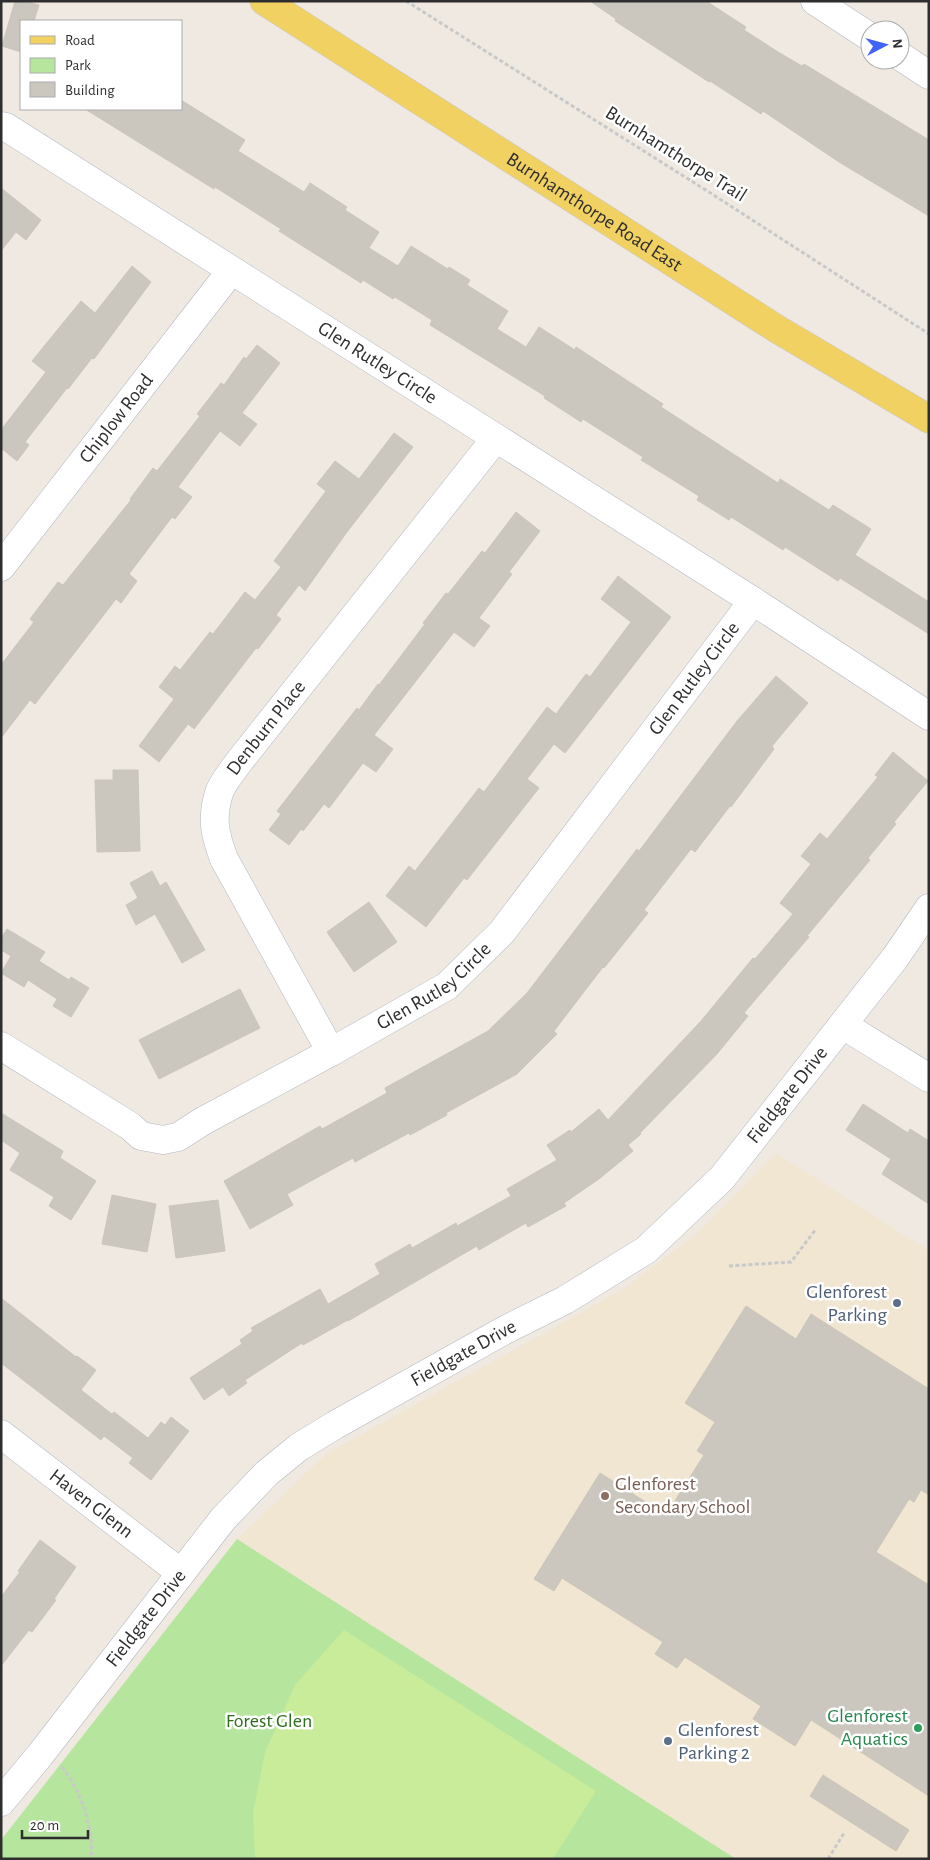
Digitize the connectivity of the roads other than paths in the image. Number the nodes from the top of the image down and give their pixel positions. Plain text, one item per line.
1 (264, 1) edge
2 (815, 1) edge
3 (860, 30) edge
4 (910, 62) edge
5 (929, 74) edge
6 (1, 126) edge
7 (231, 271) junction
8 (929, 419) edge
9 (496, 438) junction
10 (1, 567) edge
11 (753, 601) junction
12 (929, 716) edge
13 (929, 908) edge
14 (843, 1025) junction
15 (1, 1046) edge
16 (331, 1052) junction
17 (929, 1078) edge
18 (1, 1434) edge
19 (181, 1572) junction
20 (1, 1802) edge

1 - 8 main road, Burnhamthorpe Road East
2 - 3 street
4 - 5 street
6 - 7 street, Glen Rutley Circle
7 - 9 street, Glen Rutley Circle
7 - 10 street, Chiplow Road
9 - 11 street, Glen Rutley Circle
9 - 16 street, Denburn Place
11 - 12 street, Glen Rutley Circle
11 - 16 street, Glen Rutley Circle
13 - 14 street, Fieldgate Drive
14 - 17 street
14 - 19 street, Fieldgate Drive
15 - 16 street, Glen Rutley Circle
18 - 19 street, Haven Glenn
19 - 20 street, Fieldgate Drive

